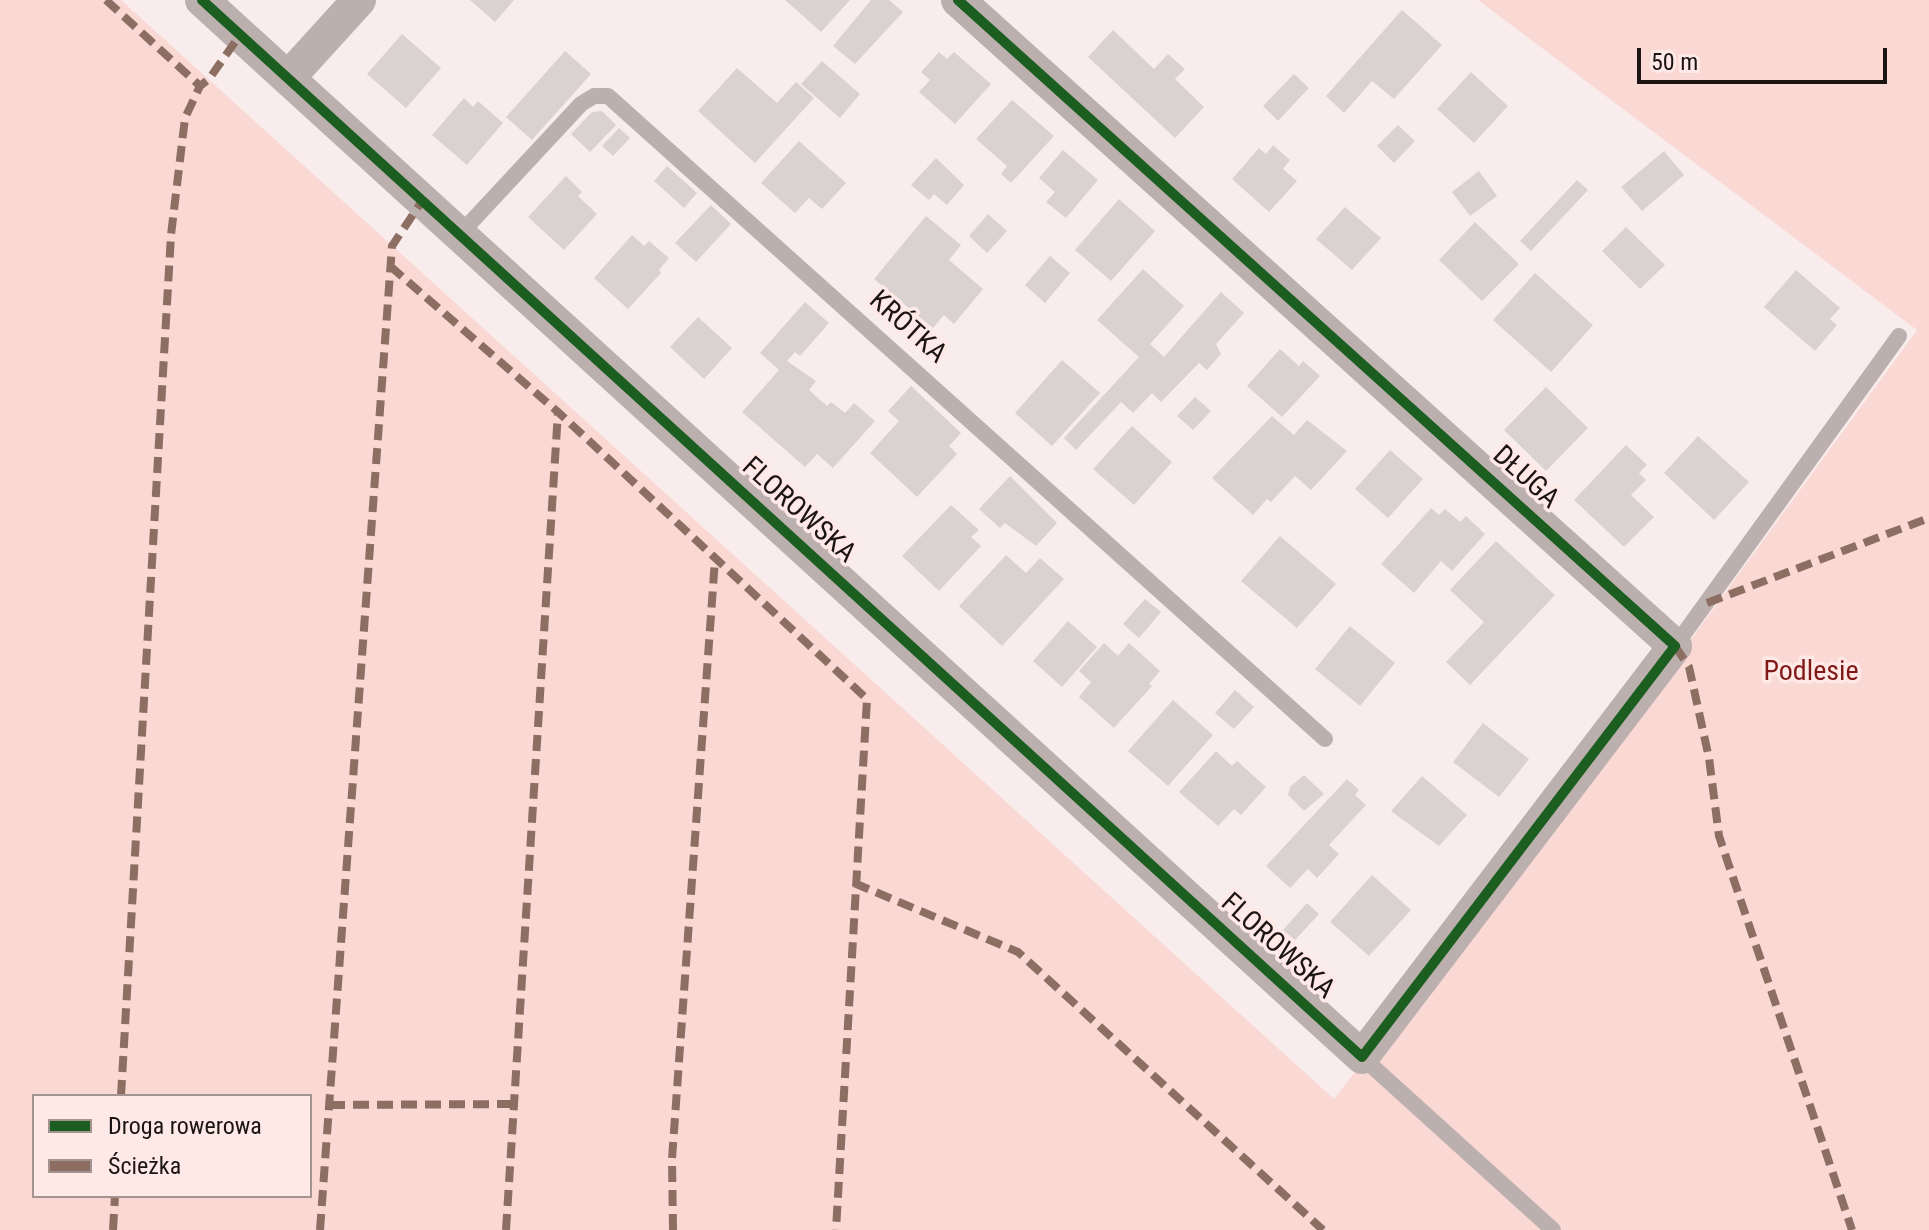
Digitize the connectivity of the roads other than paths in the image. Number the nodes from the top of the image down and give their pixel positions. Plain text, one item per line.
1 (202, 0) edge
2 (359, 0) edge
3 (958, 0) edge
4 (289, 77) junction
5 (459, 235) junction
6 (1899, 336) dead end
7 (1675, 646) junction
8 (1325, 739) dead end
9 (1362, 1057) junction
10 (1553, 1230) edge

1 - 4 street, FLOROWSKA
2 - 4 street
3 - 7 street, DŁUGA
4 - 5 street, FLOROWSKA
5 - 8 lane, KRÓTKA
5 - 9 street, FLOROWSKA
6 - 7 lane
7 - 9 street
9 - 10 lane

